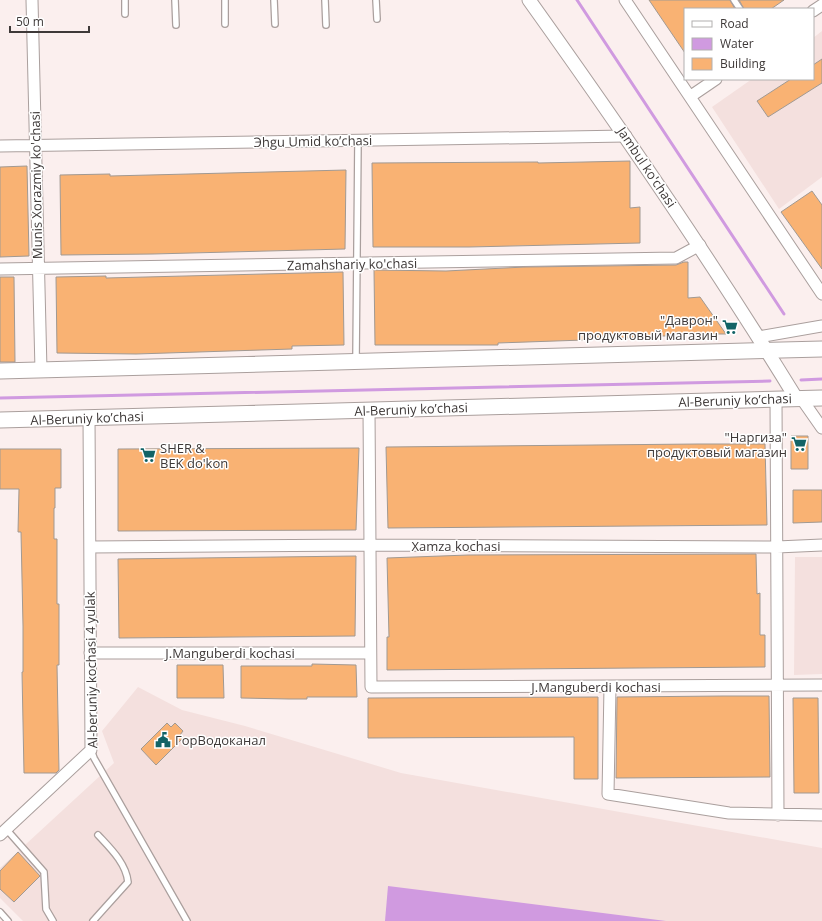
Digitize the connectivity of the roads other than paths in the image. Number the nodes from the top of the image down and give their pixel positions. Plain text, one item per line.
1 (32, 0) edge
2 (125, 0) edge
3 (175, 0) edge
4 (225, 0) edge
5 (274, 0) edge
6 (325, 0) edge
7 (376, 0) edge
8 (529, 0) edge
9 (624, 0) edge
10 (125, 14) dead end
11 (377, 19) dead end
12 (226, 24) dead end
13 (274, 24) dead end
14 (176, 25) dead end
15 (326, 25) dead end
16 (715, 80) edge
17 (691, 96) junction
18 (626, 136) junction
19 (358, 140) junction
20 (36, 145) junction
21 (0, 146) edge
22 (700, 245) junction
23 (357, 264) junction
24 (0, 269) edge
25 (39, 269) junction
26 (822, 294) edge
27 (822, 326) edge
28 (758, 337) junction
29 (822, 349) edge
30 (767, 350) junction
31 (356, 362) junction
32 (41, 370) junction
33 (0, 371) edge
34 (798, 398) junction
35 (822, 398) edge
36 (776, 399) junction
37 (369, 410) junction
38 (89, 417) junction
39 (0, 420) edge
40 (822, 428) edge
41 (370, 545) junction
42 (822, 545) edge
43 (777, 546) junction
44 (90, 547) junction
45 (90, 653) junction
46 (370, 653) junction
47 (822, 685) edge
48 (777, 686) junction
49 (610, 687) junction
50 (91, 750) junction
51 (778, 815) junction
52 (822, 815) edge
53 (3, 832) edge
54 (98, 835) dead end
55 (0, 912) edge
56 (8, 921) edge
57 (53, 921) edge
58 (93, 921) edge
59 (187, 921) edge

1 - 20 street, Munis Xorazmiy ko'chasi
2 - 10 lane
3 - 14 lane
4 - 12 lane
5 - 13 lane
6 - 15 lane
7 - 11 lane
8 - 18 street, Jambul ko'chasi
9 - 17 street
16 - 17 street
17 - 26 street
18 - 19 street, Эhgu Umid ko’chasi
18 - 22 street, Jambul ko'chasi
19 - 20 street, Эhgu Umid ko’chasi
19 - 23 lane
20 - 21 street, Эhgu Umid ko’chasi
20 - 25 street, Munis Xorazmiy ko'chasi
22 - 23 street, Zamahshariy ko'chasi
22 - 28 street, Jambul ko'chasi
23 - 25 street, Zamahshariy ko'chasi
23 - 31 lane
24 - 25 street, Zamahshariy ko'chasi
25 - 32 street, Munis Xorazmiy ko'chasi
27 - 28 street
28 - 30 street, Jambul ko'chasi
29 - 30 main road
30 - 31 main road
30 - 34 street, Jambul ko'chasi
31 - 32 main road
32 - 33 main road
34 - 35 main road, Al-Beruniy ko’chasi
34 - 36 main road, Al-Beruniy ko’chasi
34 - 40 street
36 - 37 main road, Al-Beruniy ko’chasi
36 - 43 street
37 - 38 main road, Al-Beruniy ko’chasi
37 - 41 street
38 - 39 main road, Al-Beruniy ko’chasi
38 - 44 street, Al-beruniy kochasi 4 yulak
41 - 43 street, Xamza kochasi
41 - 44 street, Xamza kochasi
41 - 46 street
42 - 43 street, Xamza kochasi
43 - 48 street
44 - 45 street, Al-beruniy kochasi 4 yulak
45 - 46 street, J.Manguberdi kochasi
45 - 50 street, Al-beruniy kochasi 4 yulak
46 - 49 street, J.Manguberdi kochasi
47 - 48 street, J.Manguberdi kochasi
48 - 49 street, J.Manguberdi kochasi
48 - 51 street
49 - 51 street
50 - 53 street
50 - 59 lane, Al-beruniy kochasi 4 yulak
51 - 52 street
53 - 57 lane
54 - 58 lane
55 - 56 lane

